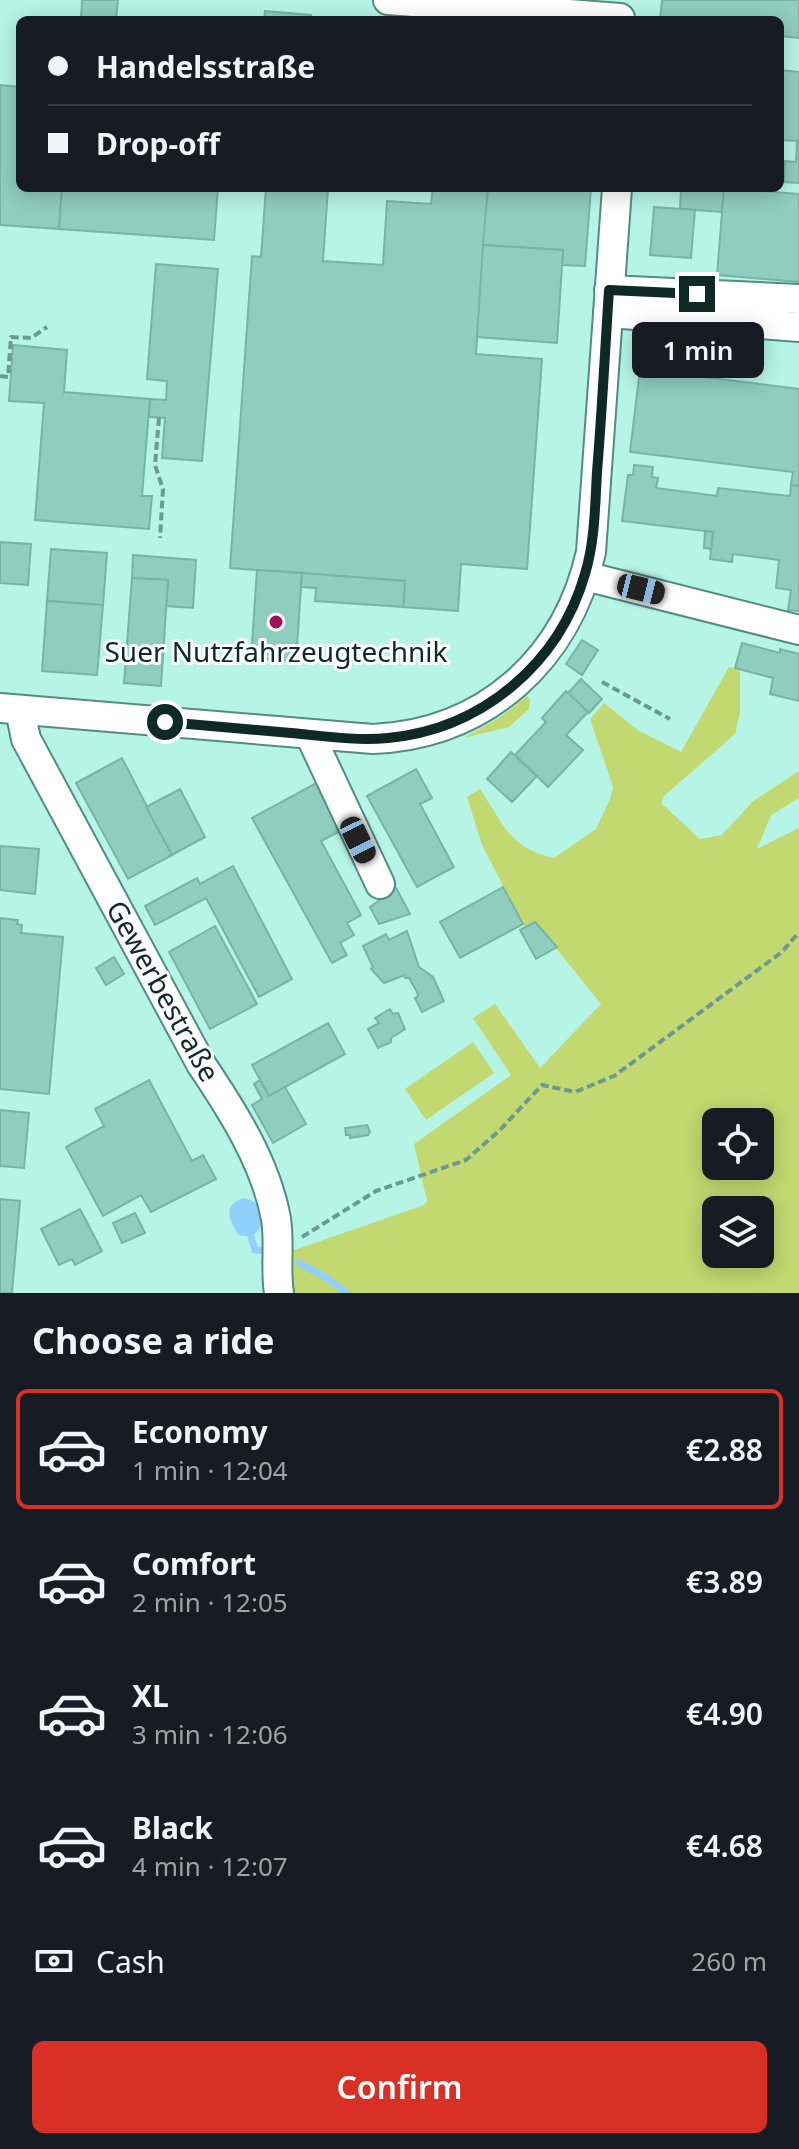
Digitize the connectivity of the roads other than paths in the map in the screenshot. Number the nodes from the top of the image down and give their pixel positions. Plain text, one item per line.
1 (388, 0) edge
2 (619, 13) edge
3 (617, 192) edge
4 (799, 299) edge
5 (608, 302) junction
6 (799, 327) edge
7 (585, 576) junction
8 (799, 630) edge
9 (10, 709) edge
10 (310, 735) junction
11 (380, 884) dead end
12 (278, 1286) edge

1 - 2 street
3 - 5 street
4 - 5 street
5 - 6 street
5 - 7 street
7 - 8 street
7 - 10 street
9 - 10 street
9 - 12 street, Gewerbestraße
10 - 11 street

